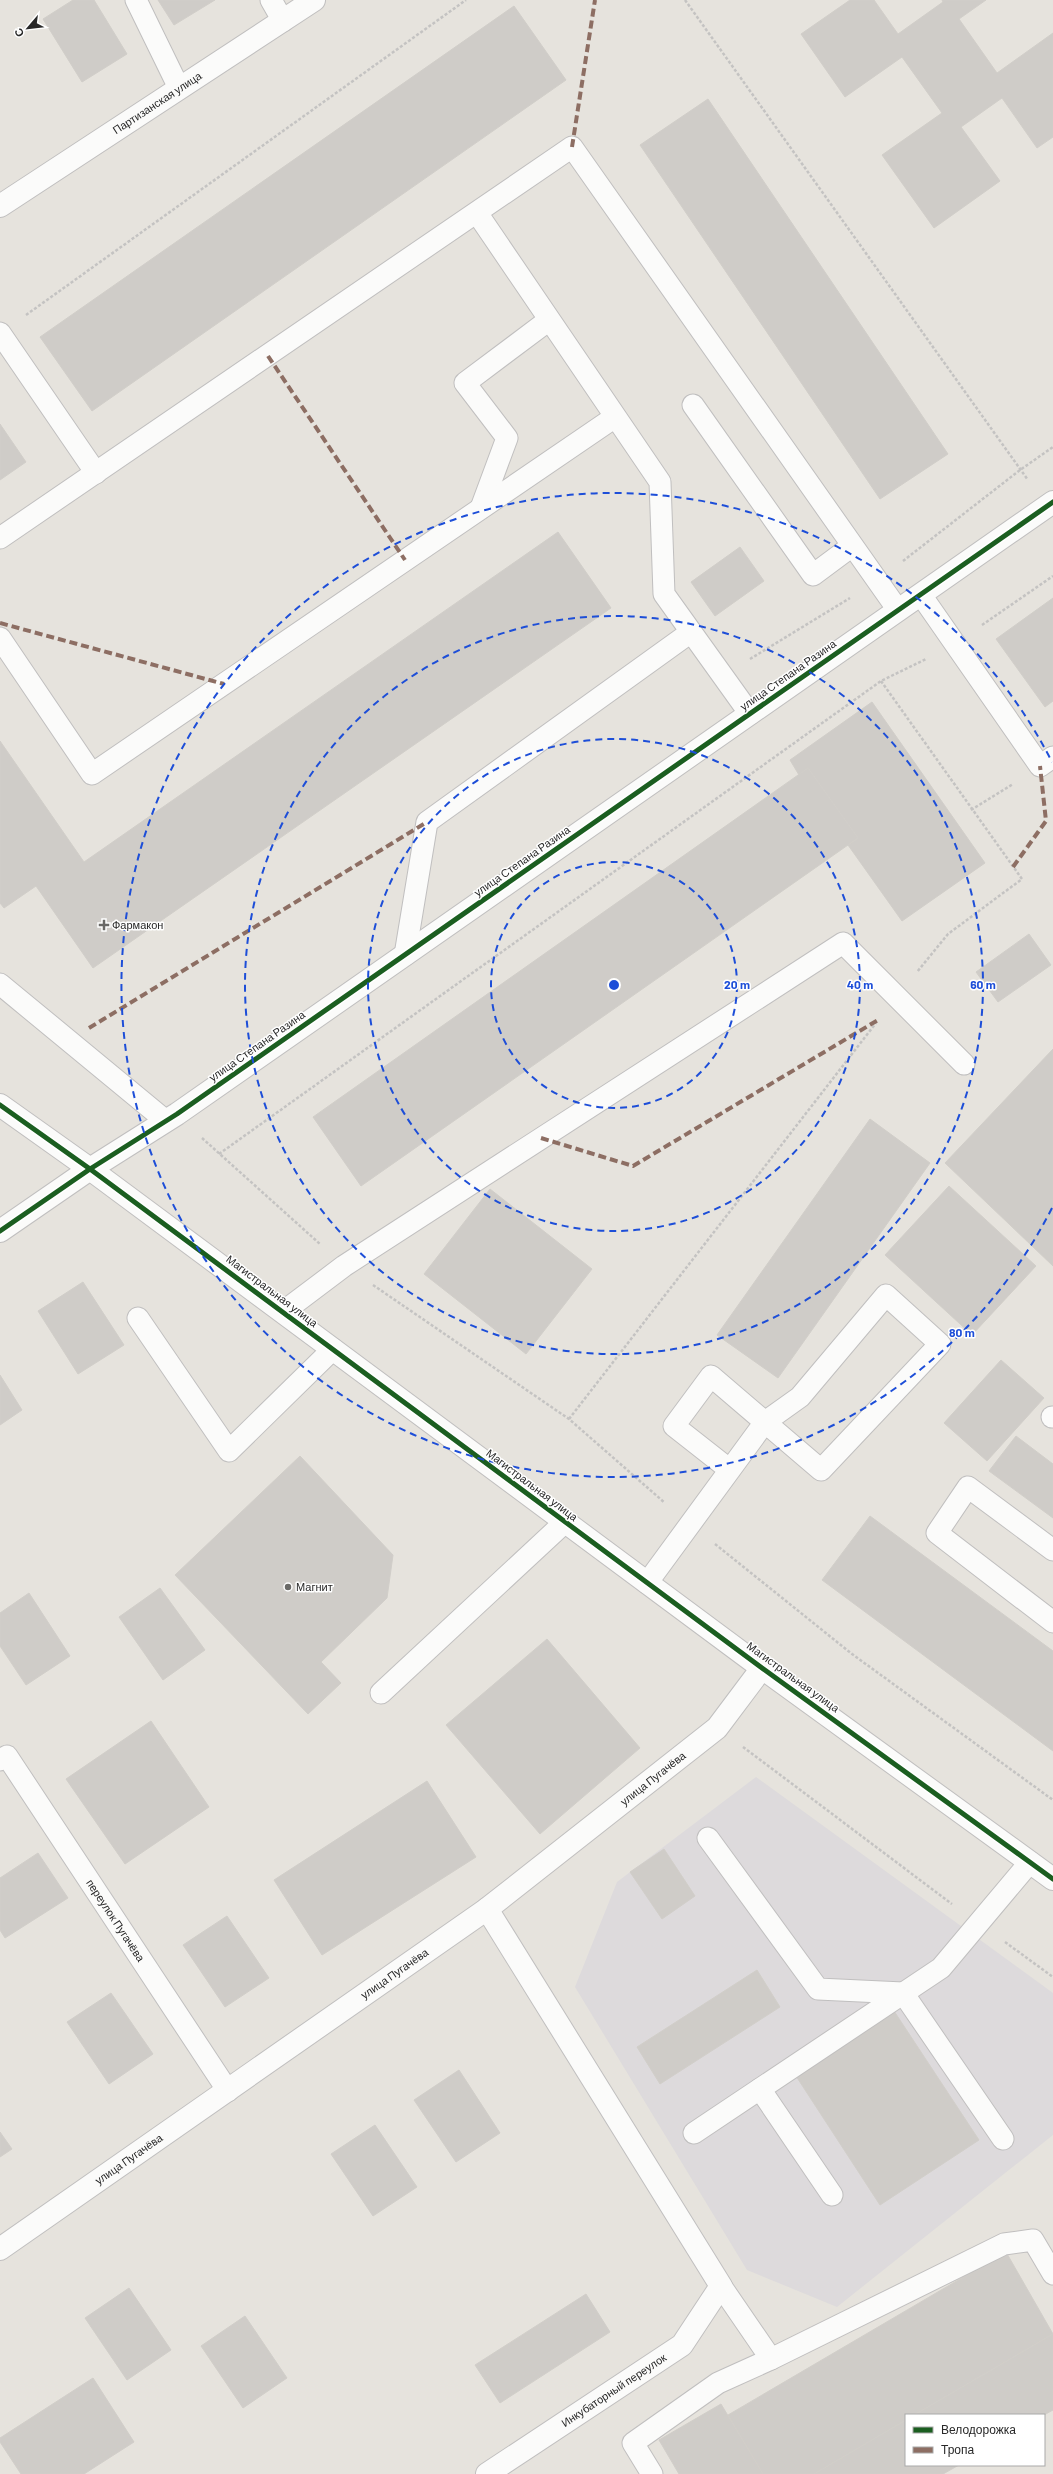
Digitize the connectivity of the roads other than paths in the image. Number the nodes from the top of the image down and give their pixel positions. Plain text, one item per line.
1 (136, 0) edge
2 (271, 0) edge
3 (314, 0) edge
4 (282, 20) junction
5 (180, 88) junction
6 (0, 206) edge
7 (477, 214) junction
8 (549, 320) junction
9 (0, 333) edge
10 (693, 405) dead end
11 (615, 417) junction
12 (96, 473) junction
13 (1050, 504) edge
14 (481, 508) junction
15 (0, 538) edge
16 (852, 546) junction
17 (921, 595) junction
18 (898, 610) junction
19 (691, 632) junction
20 (0, 638) edge
21 (750, 714) junction
22 (1047, 762) edge
23 (404, 955) junction
24 (0, 984) edge
25 (964, 1064) dead end
26 (0, 1105) edge
27 (166, 1121) junction
28 (90, 1169) junction
29 (0, 1231) edge
30 (283, 1312) junction
31 (138, 1318) dead end
32 (333, 1349) junction
33 (765, 1422) junction
34 (730, 1470) junction
35 (565, 1522) junction
36 (1053, 1550) edge
37 (647, 1583) junction
38 (1053, 1622) edge
39 (762, 1668) junction
40 (381, 1693) dead end
41 (0, 1760) edge
42 (708, 1838) dead end
43 (1030, 1862) junction
44 (1053, 1879) edge
45 (487, 1910) junction
46 (903, 1993) junction
47 (760, 2089) junction
48 (228, 2091) junction
49 (694, 2133) dead end
50 (1003, 2139) dead end
51 (832, 2195) dead end
52 (0, 2250) edge
53 (1053, 2274) edge
54 (721, 2286) junction
55 (771, 2359) junction
56 (487, 2474) edge
57 (652, 2474) edge

1 - 5 lane
2 - 4 lane
3 - 4 street, Партизанская улица
4 - 5 street, Партизанская улица
5 - 6 street, Партизанская улица
7 - 8 lane
7 - 12 lane
7 - 16 lane
8 - 11 lane
8 - 14 lane
9 - 12 lane
10 - 16 lane
11 - 14 lane
11 - 19 lane
12 - 15 lane
13 - 17 street, улица Степана Разина
14 - 20 lane
16 - 18 lane
17 - 18 street, улица Степана Разина
17 - 22 lane
18 - 21 street, улица Степана Разина
19 - 21 lane
19 - 23 lane
21 - 23 street, улица Степана Разина
23 - 27 street, улица Степана Разина
24 - 27 lane
25 - 30 lane
26 - 28 street, Магистральная улица
27 - 28 street, улица Степана Разина
28 - 29 street, улица Степана Разина
28 - 30 street, Магистральная улица
30 - 32 street, Магистральная улица
31 - 32 lane
32 - 35 street, Магистральная улица
33 - 33 lane
33 - 34 lane
33 - 34 lane
34 - 37 lane
35 - 37 street, Магистральная улица
35 - 40 lane
36 - 38 lane
37 - 39 street, Магистральная улица
39 - 43 street, Магистральная улица
39 - 45 street, улица Пугачёва
41 - 48 lane, переулок Пугачёва
42 - 46 lane
43 - 44 street, Магистральная улица
43 - 46 lane
45 - 48 street, улица Пугачёва
45 - 54 street
46 - 47 lane
46 - 50 lane
47 - 49 lane
47 - 51 lane
48 - 52 street, улица Пугачёва
53 - 55 lane
54 - 55 lane
54 - 56 street, Инкубаторный переулок
55 - 57 lane

